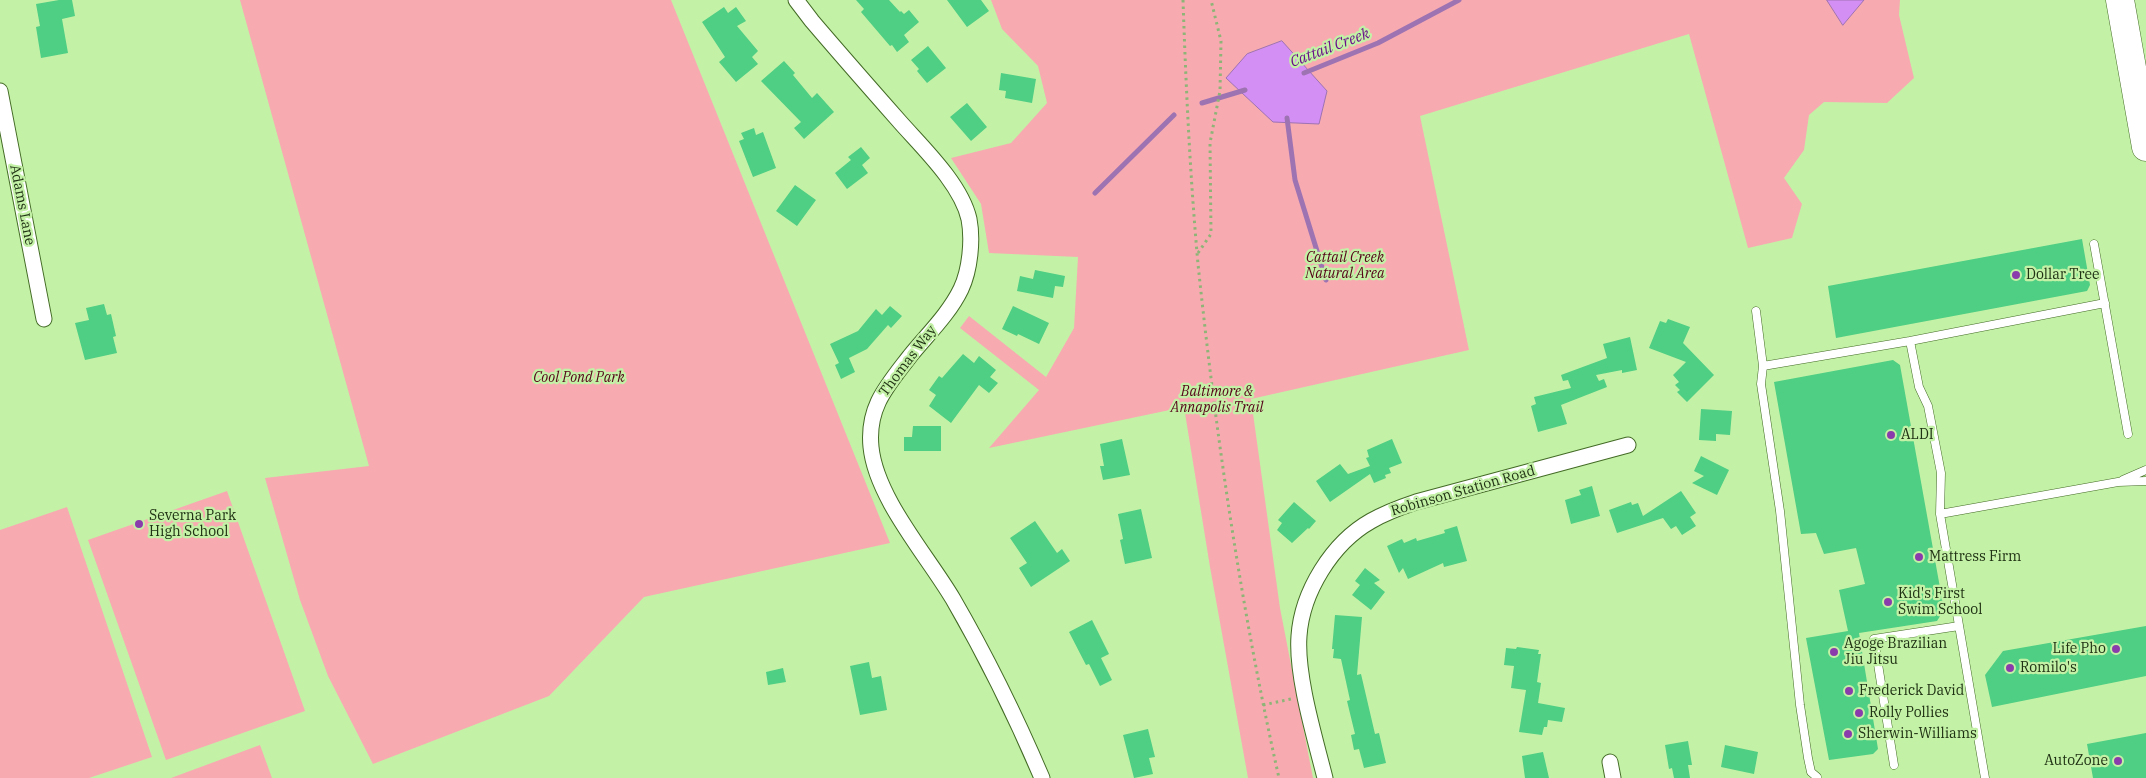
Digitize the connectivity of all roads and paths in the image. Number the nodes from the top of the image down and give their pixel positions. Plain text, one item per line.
1 (796, 0) edge
2 (1183, 0) edge
3 (1211, 0) edge
4 (2120, 0) edge
5 (0, 91) edge
6 (2146, 145) edge
7 (2094, 244) dead end
8 (1198, 254) junction
9 (2105, 303) junction
10 (1756, 311) dead end
11 (44, 319) dead end
12 (1910, 341) junction
13 (1763, 366) junction
14 (2128, 434) dead end
15 (1628, 445) dead end
16 (2146, 470) edge
17 (2146, 481) edge
18 (2118, 482) junction
19 (1940, 514) junction
20 (1959, 626) junction
21 (1306, 696) junction
22 (1263, 705) junction
23 (1610, 762) dead end
24 (1894, 765) dead end
25 (1042, 778) edge
26 (1279, 778) edge
27 (1325, 778) edge
28 (1613, 778) edge
29 (1817, 778) edge
30 (1985, 778) edge

1 - 25 street, Thomas Way
2 - 8 path
3 - 8 path
4 - 6 highway
5 - 11 street, Adams Lane
7 - 9 lane
8 - 22 path
9 - 12 lane
9 - 14 lane
10 - 13 lane
12 - 13 lane
12 - 19 lane
13 - 29 lane
15 - 21 street, Robinson Station Road
16 - 18 lane
17 - 18 lane
18 - 19 lane
19 - 20 lane
20 - 24 lane
20 - 30 lane
21 - 22 path
21 - 27 street, Robinson Station Road
22 - 26 path
23 - 28 street

